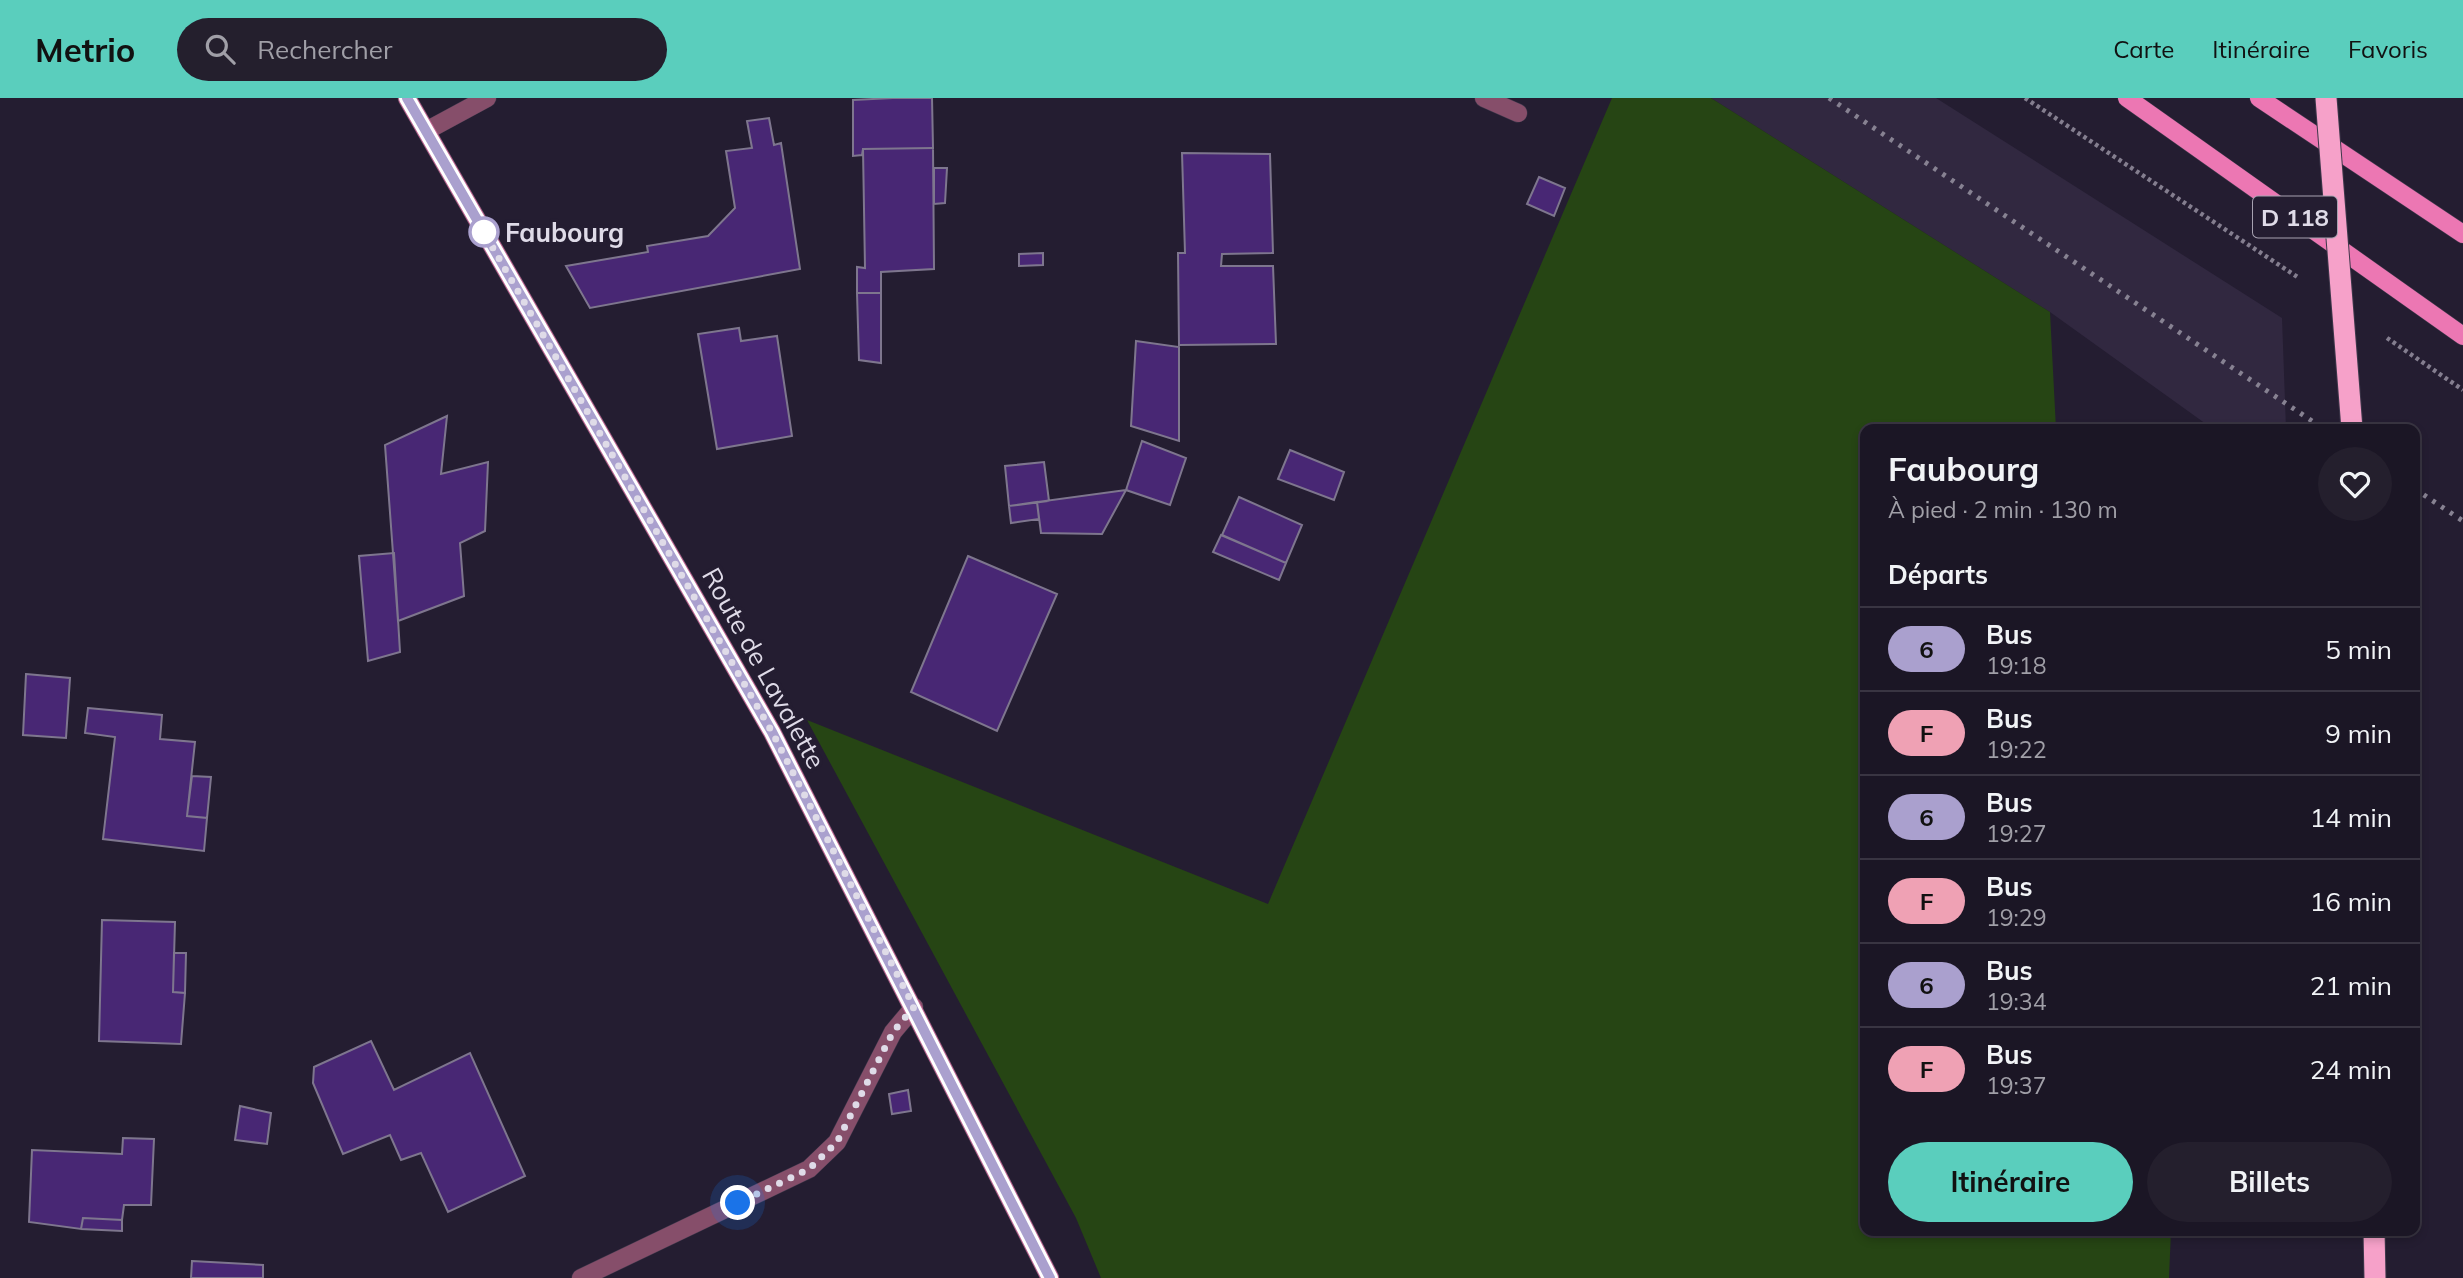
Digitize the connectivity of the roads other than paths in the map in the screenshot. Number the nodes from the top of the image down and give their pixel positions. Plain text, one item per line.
1 (407, 98) edge
2 (487, 98) edge
3 (1484, 98) edge
4 (2127, 98) edge
5 (2259, 98) edge
6 (2326, 98) edge
7 (1518, 113) dead end
8 (426, 131) junction
9 (2463, 234) edge
10 (2463, 336) edge
11 (2352, 424) edge
12 (914, 1007) junction
13 (2374, 1236) edge
14 (581, 1278) edge
15 (1050, 1278) edge
16 (2375, 1278) edge

1 - 8 main road, Route de Lavalette
2 - 8 street
3 - 7 street
4 - 10 main road, D 118
5 - 9 main road, D 118
6 - 11 highway, bridge
8 - 12 main road, Route de Lavalette
12 - 14 street
12 - 15 main road, Route de Lavalette
13 - 16 highway

